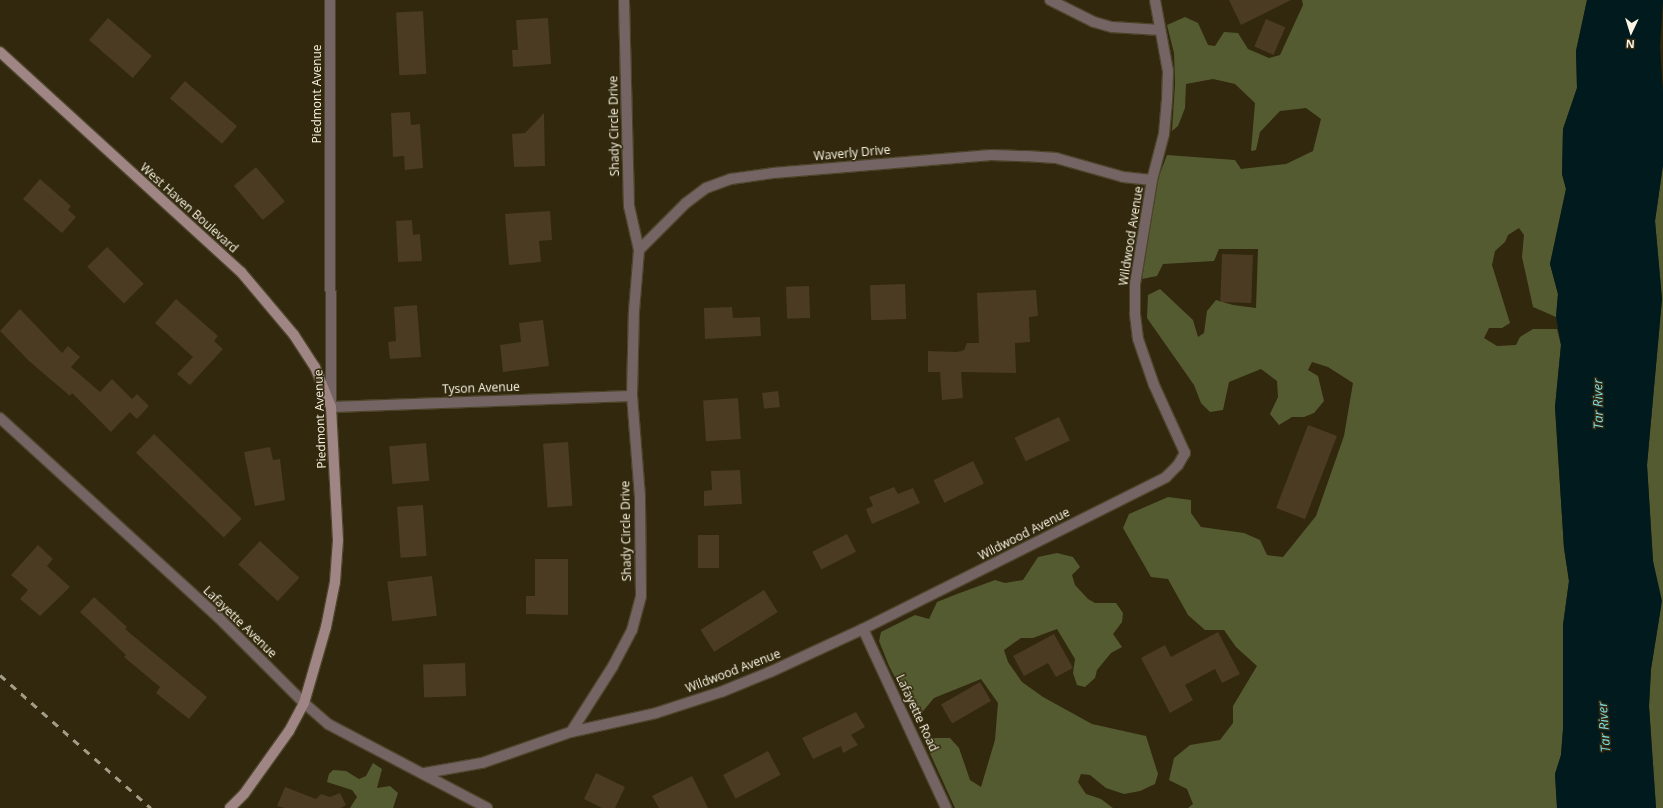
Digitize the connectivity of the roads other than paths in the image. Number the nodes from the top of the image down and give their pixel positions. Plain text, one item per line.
1 (330, 0) edge
2 (624, 0) edge
3 (1050, 0) edge
4 (1155, 0) edge
5 (1160, 30) junction
6 (0, 52) edge
7 (1152, 180) junction
8 (639, 250) junction
9 (632, 396) junction
10 (331, 407) junction
11 (0, 418) edge
12 (863, 629) junction
13 (304, 703) junction
14 (571, 732) junction
15 (425, 773) junction
16 (230, 808) edge
17 (487, 808) edge
18 (946, 808) edge

1 - 10 street, Piedmont Avenue
2 - 8 street, Shady Circle Drive
3 - 5 street
4 - 5 street, Wildwood Avenue
5 - 7 street, Wildwood Avenue
6 - 10 street, West Haven Boulevard
7 - 8 street, Waverly Drive
7 - 12 street, Wildwood Avenue
8 - 9 street, Shady Circle Drive
9 - 10 street, Tyson Avenue
9 - 14 street, Shady Circle Drive
10 - 13 street, Piedmont Avenue
11 - 13 street, Lafayette Avenue
12 - 14 street, Wildwood Avenue
12 - 18 street, Lafayette Road
13 - 15 street, Lafayette Avenue
13 - 16 street, Piedmont Avenue
14 - 15 street, Wildwood Avenue
15 - 17 street, Lafayette Avenue

